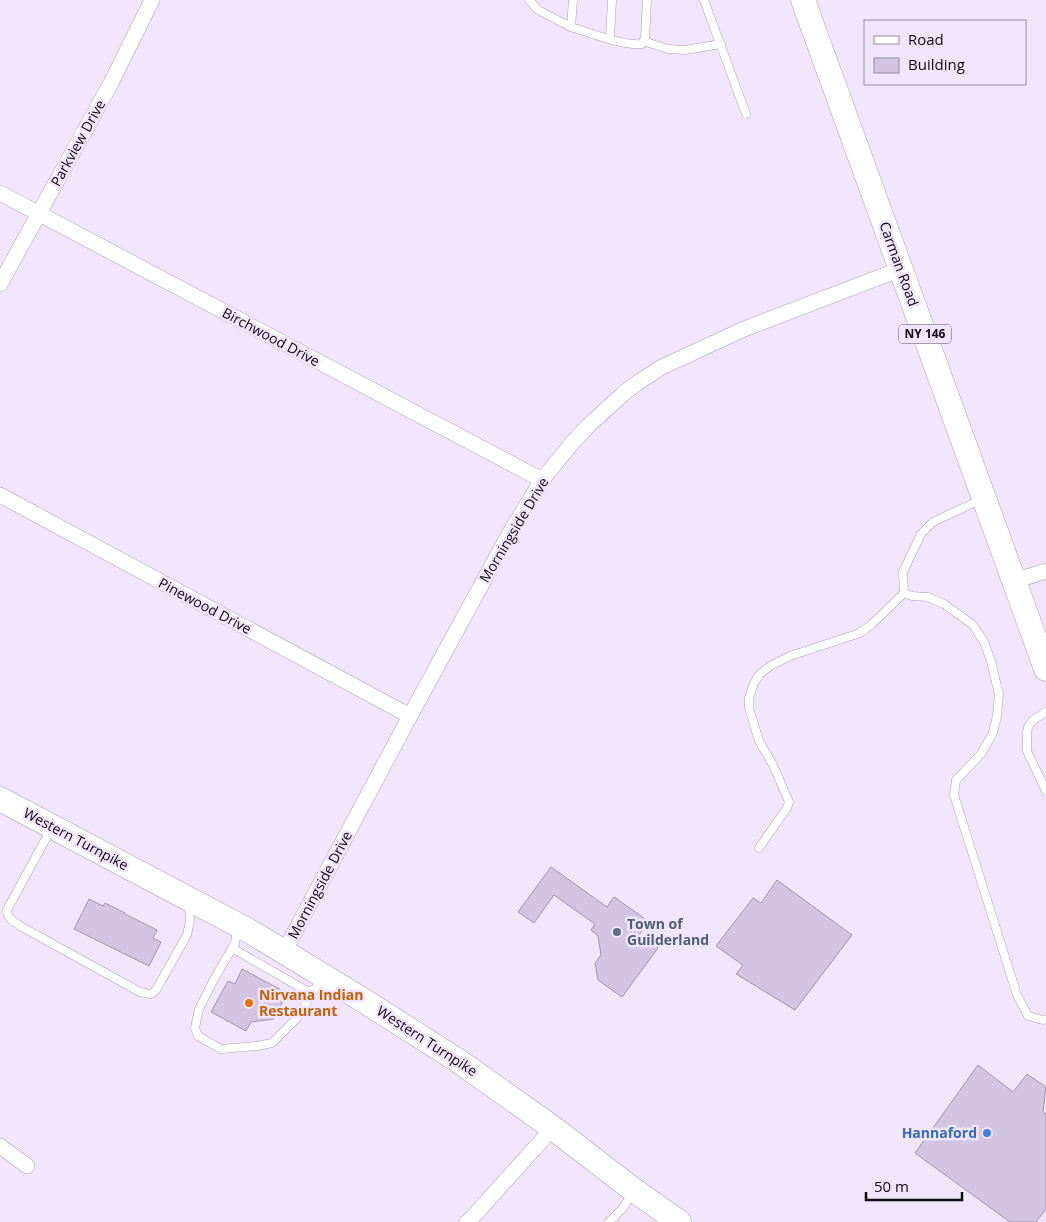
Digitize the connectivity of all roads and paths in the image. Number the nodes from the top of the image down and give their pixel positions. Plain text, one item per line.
1 (152, 0) edge
2 (529, 0) edge
3 (573, 0) edge
4 (612, 0) edge
5 (647, 0) edge
6 (704, 0) edge
7 (803, 0) edge
8 (571, 27) junction
9 (610, 39) junction
10 (644, 41) junction
11 (720, 44) junction
12 (746, 114) dead end
13 (0, 193) edge
14 (39, 214) junction
15 (901, 269) junction
16 (0, 284) edge
17 (542, 480) junction
18 (0, 496) edge
19 (984, 498) junction
20 (1046, 571) edge
21 (1014, 581) junction
22 (904, 593) junction
23 (1046, 668) edge
24 (1046, 712) edge
25 (410, 716) junction
26 (1046, 791) edge
27 (0, 799) edge
28 (52, 826) junction
29 (759, 848) dead end
30 (188, 898) junction
31 (237, 924) junction
32 (232, 948) junction
33 (284, 952) junction
34 (315, 985) junction
35 (1046, 1019) edge
36 (553, 1128) junction
37 (0, 1146) edge
38 (27, 1166) dead end
39 (635, 1191) junction
40 (467, 1222) edge
41 (609, 1222) edge
42 (680, 1222) edge

1 - 14 street, Parkview Drive
2 - 8 lane
3 - 8 lane
4 - 9 lane
5 - 10 lane
6 - 11 lane
7 - 15 main road, Carman Road / NY 146
8 - 9 lane
9 - 10 lane
10 - 11 lane
11 - 12 lane
13 - 14 street, Birchwood Drive
14 - 16 street, Parkview Drive
14 - 17 street, Birchwood Drive
15 - 17 street, Morningside Drive
15 - 19 main road, Carman Road / NY 146
17 - 25 street, Morningside Drive
18 - 25 street, Pinewood Drive
19 - 21 main road, Carman Road / NY 146
19 - 22 lane
20 - 21 street
21 - 23 main road, Carman Road / NY 146
22 - 29 lane
22 - 35 lane
24 - 26 lane
25 - 33 street, Morningside Drive
27 - 28 main road, Western Turnpike
28 - 30 main road, Western Turnpike
28 - 30 lane
30 - 31 main road, Western Turnpike
31 - 32 lane
31 - 33 main road, Western Turnpike
32 - 34 lane
32 - 34 lane
33 - 34 main road, Western Turnpike
34 - 36 main road, Western Turnpike
36 - 39 main road, Western Turnpike
36 - 40 street
37 - 38 street
39 - 41 lane
39 - 42 main road, Western Turnpike

